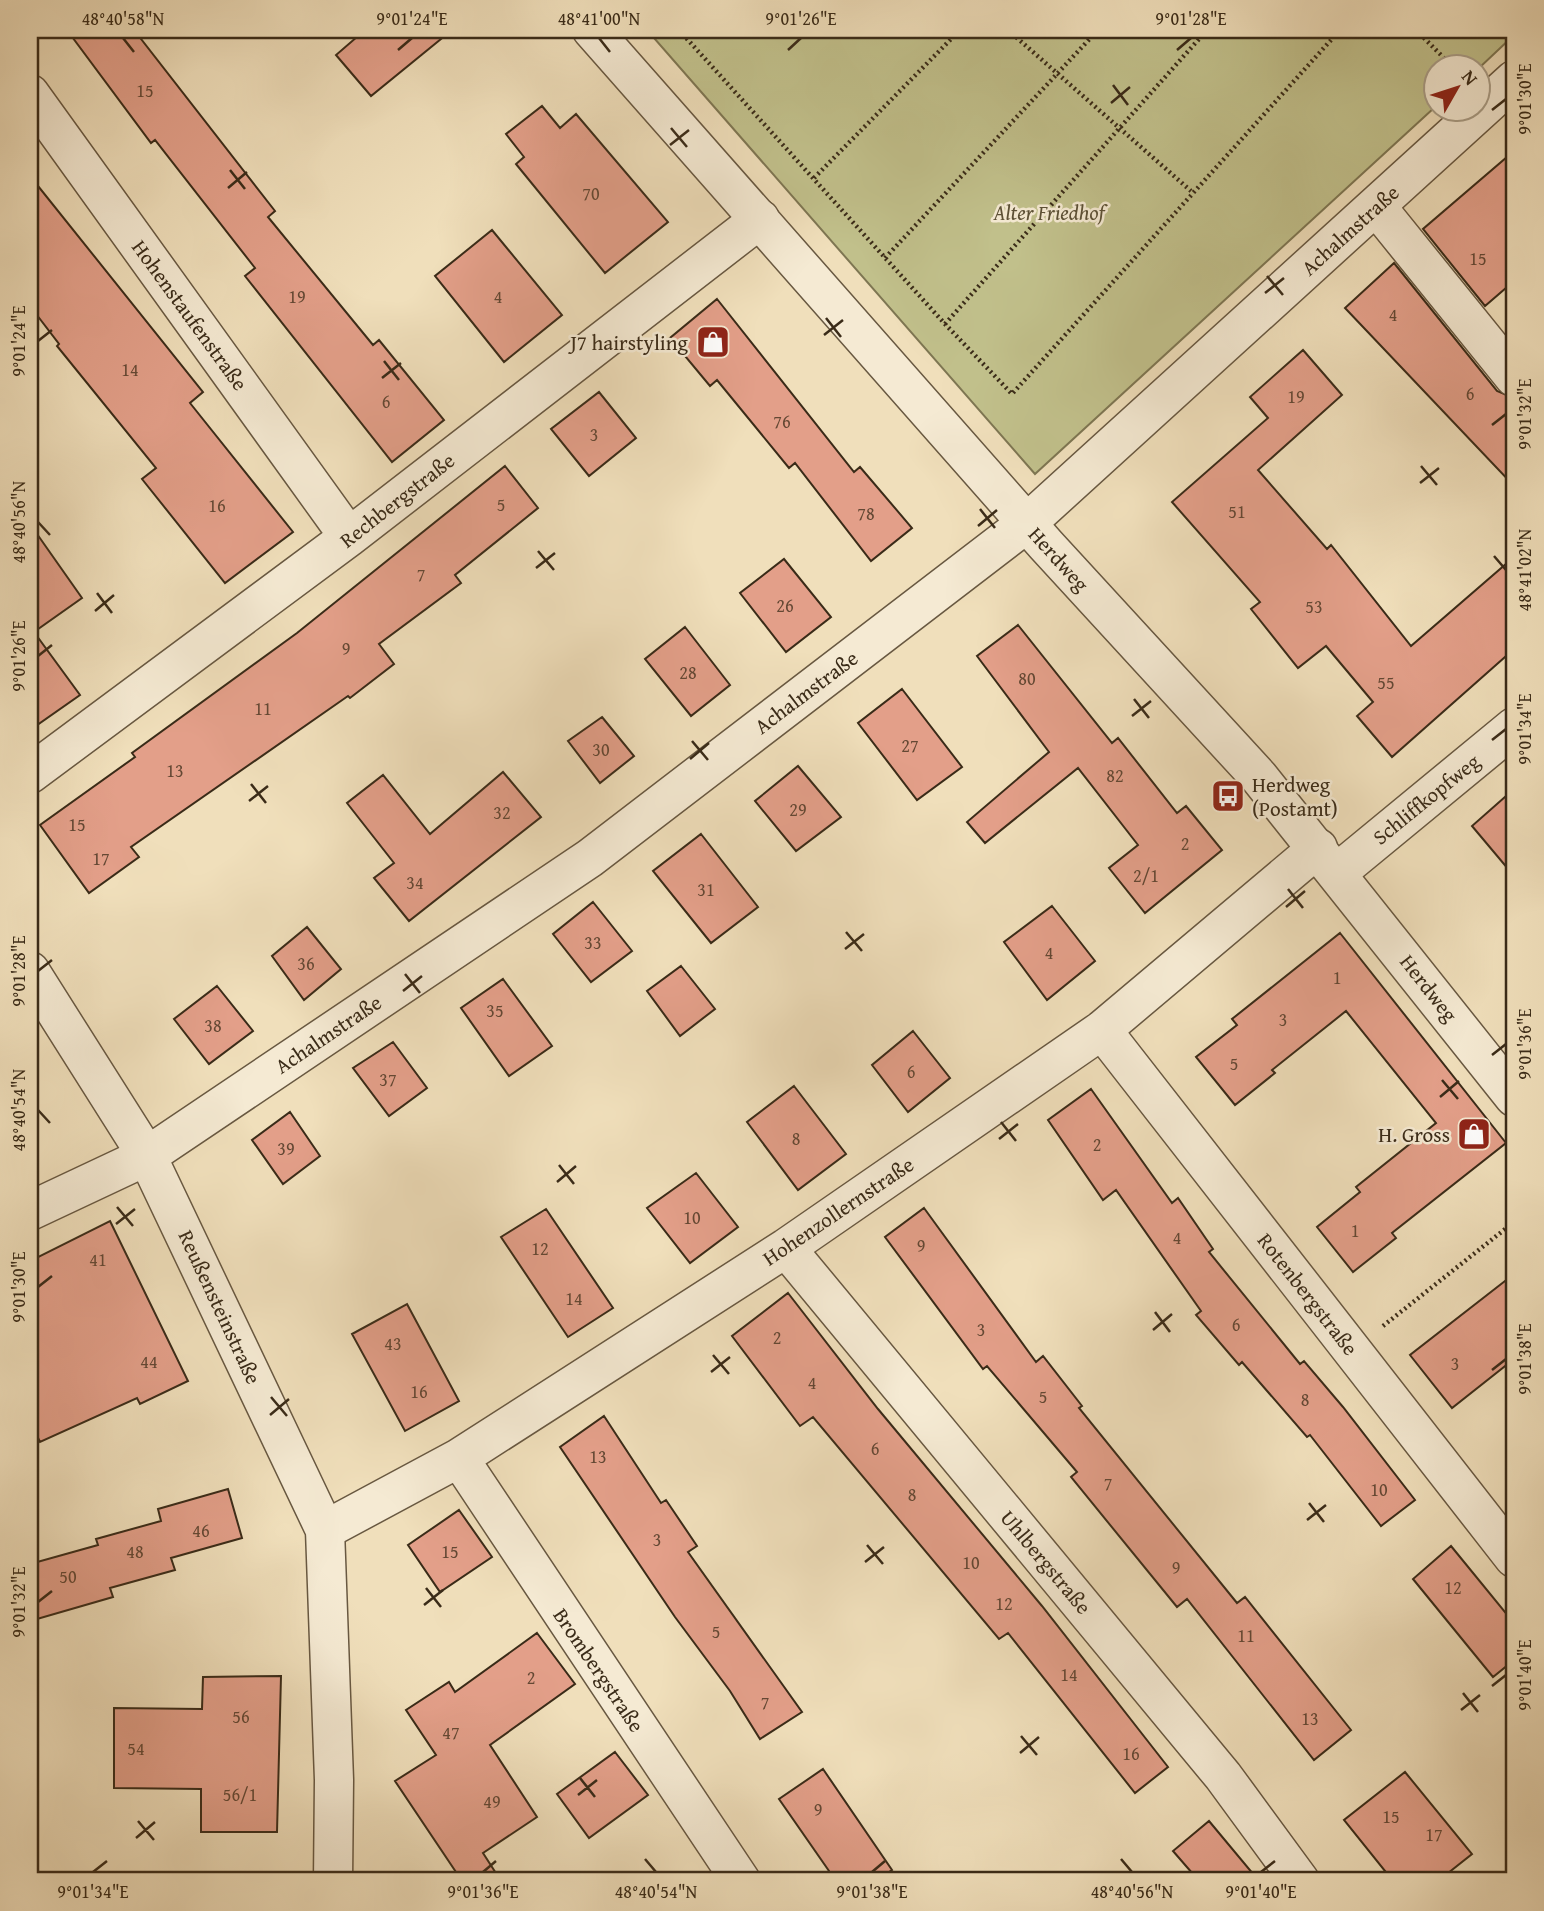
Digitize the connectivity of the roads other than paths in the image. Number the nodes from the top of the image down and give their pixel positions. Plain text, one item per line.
1 (592, 30) edge
2 (1514, 80) edge
3 (30, 94) edge
4 (1376, 206) junction
5 (760, 219) junction
6 (1514, 377) edge
7 (1027, 523) junction
8 (349, 537) junction
9 (1514, 727) edge
10 (30, 774) edge
11 (1328, 860) junction
12 (30, 971) edge
13 (1102, 1030) junction
14 (1514, 1097) edge
15 (146, 1156) junction
16 (30, 1211) edge
17 (786, 1248) junction
18 (459, 1458) junction
19 (325, 1530) junction
20 (1514, 1558) edge
21 (332, 1881) edge
22 (741, 1881) edge
23 (1300, 1881) edge

1 - 5 street, Herdweg
2 - 4 street, Achalmstraße
3 - 8 street, Hohenstaufenstraße
4 - 6 street
4 - 7 street, Achalmstraße
5 - 7 street, Herdweg
5 - 8 street, Rechbergstraße
7 - 11 street, Herdweg
7 - 15 street, Achalmstraße
8 - 10 street, Rechbergstraße
9 - 11 street, Schliffkopfweg
11 - 13 street, Hohenzollernstraße
11 - 14 street, Herdweg
12 - 15 street, Reußensteinstraße
13 - 17 street, Hohenzollernstraße
13 - 20 street, Rotenbergstraße
15 - 16 street, Achalmstraße
15 - 19 street, Reußensteinstraße
17 - 18 street, Hohenzollernstraße
17 - 23 street, Uhlbergstraße
18 - 19 street, Hohenzollernstraße
18 - 22 street, Brombergstraße
19 - 21 street, Reußensteinstraße

